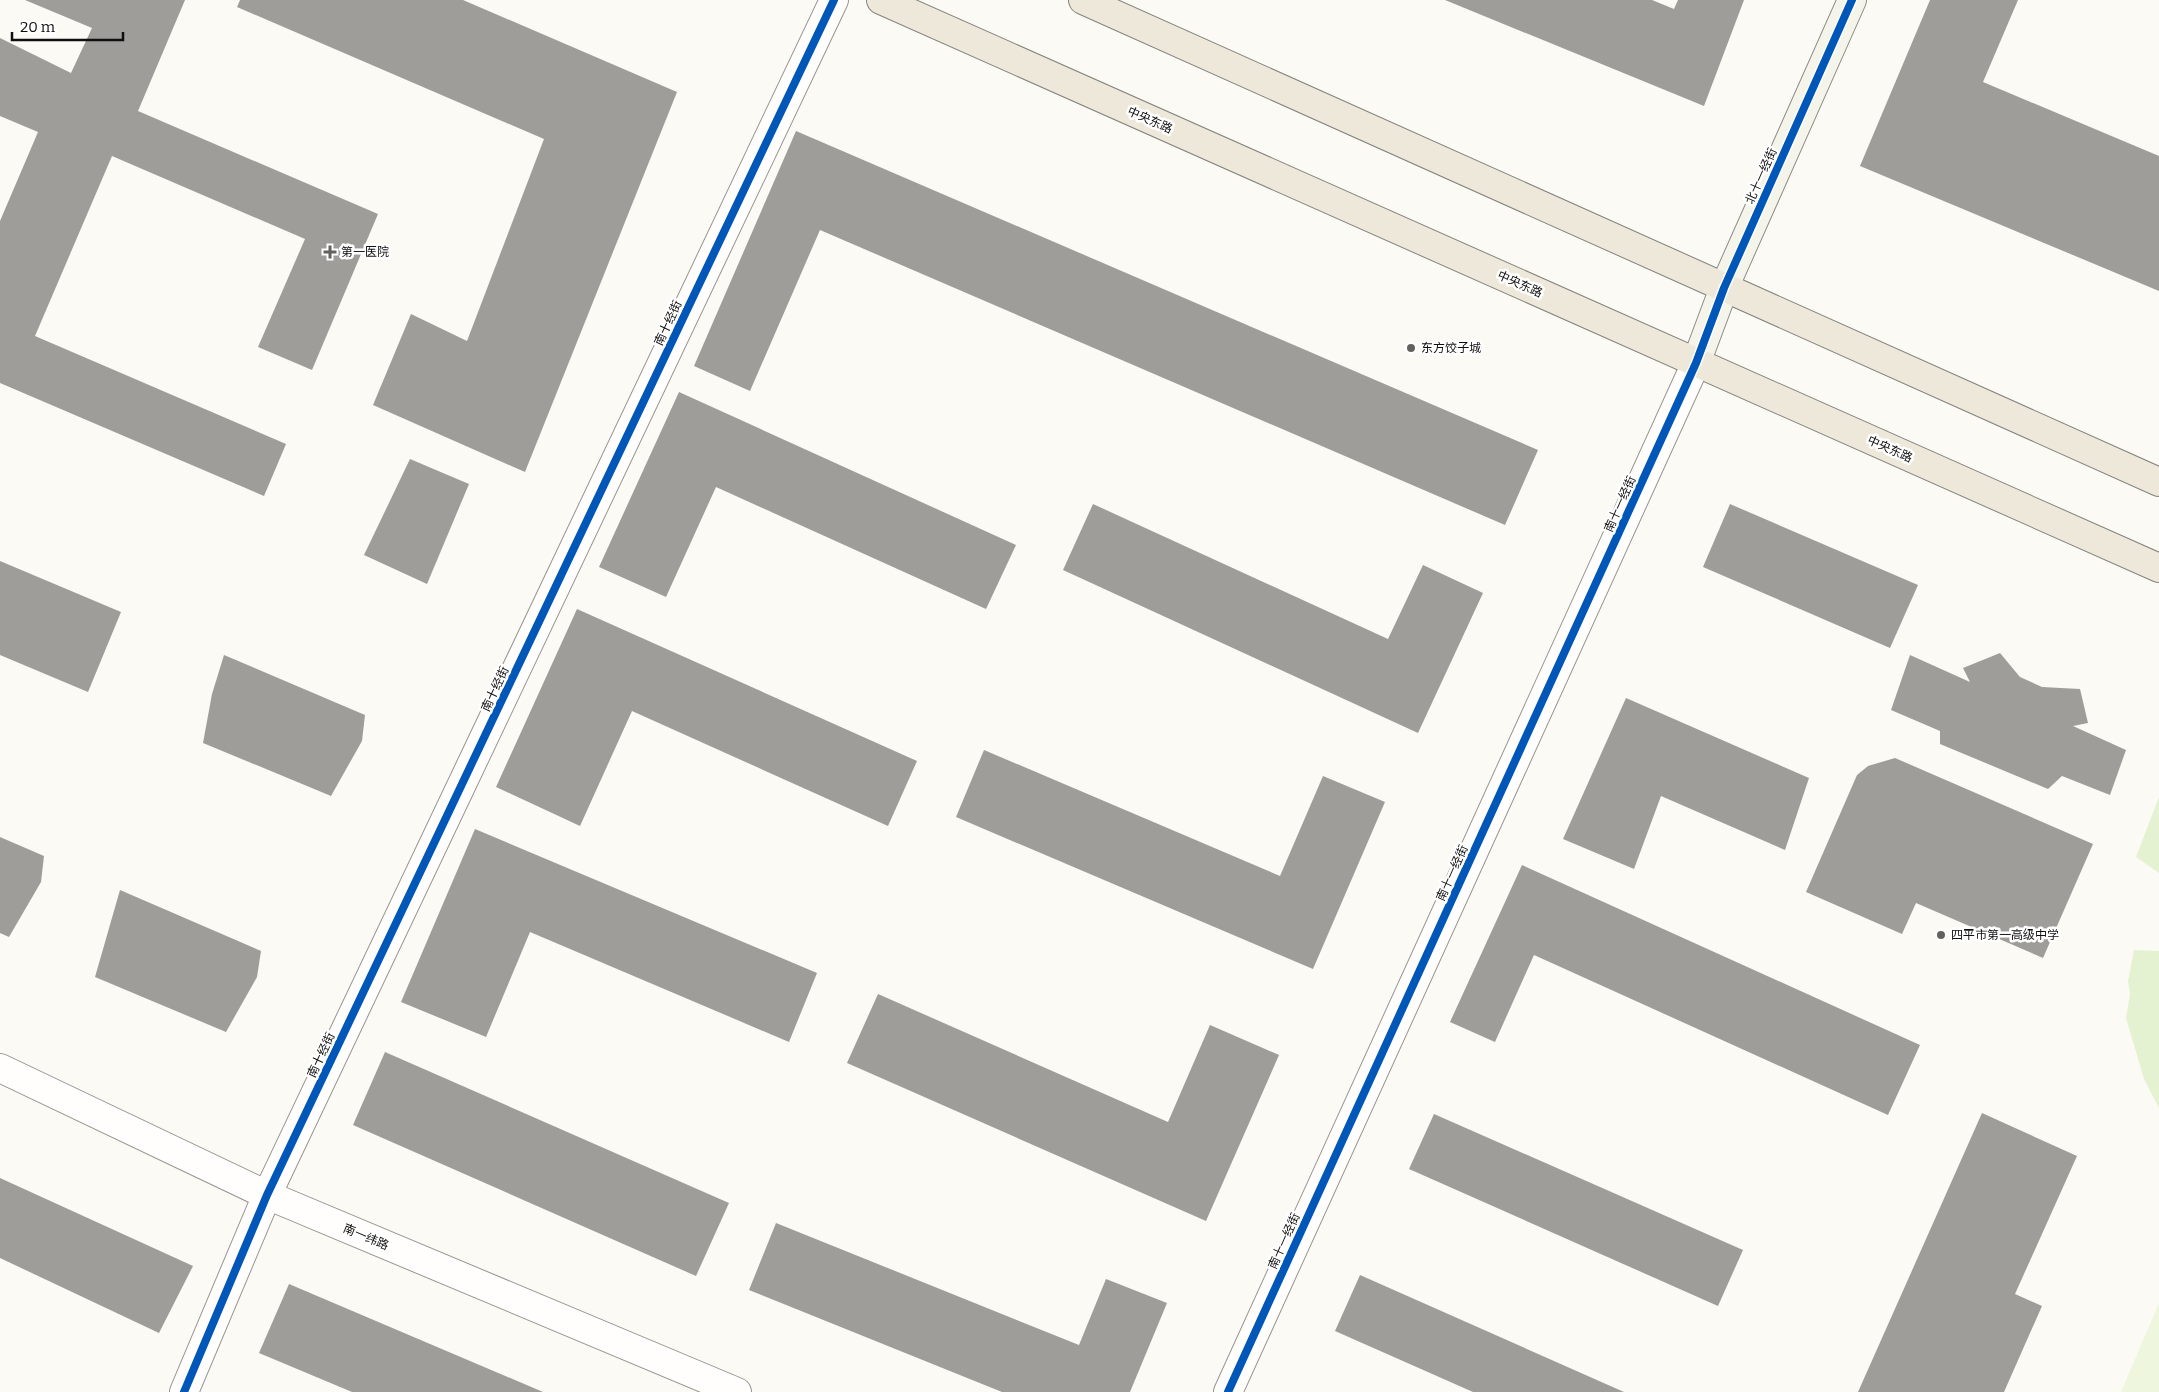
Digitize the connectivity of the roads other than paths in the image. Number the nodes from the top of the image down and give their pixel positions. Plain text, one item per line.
1 (834, 0) edge
2 (881, 0) edge
3 (1083, 0) edge
4 (1852, 0) edge
5 (1724, 288) junction
6 (1696, 363) junction
7 (2159, 482) edge
8 (2159, 568) edge
9 (0, 1068) edge
10 (267, 1195) junction
11 (184, 1392) edge
12 (738, 1392) edge
13 (1228, 1392) edge

1 - 10 street, 南十经街
2 - 6 main road, 中央东路
3 - 5 main road
4 - 5 street, 北十一经街
5 - 6 street, 北十一经街
5 - 7 main road
6 - 8 main road, 中央东路
6 - 13 street, 南十一经街
9 - 10 street, 南一纬路
10 - 11 street, 南十经街
10 - 12 street, 南一纬路

